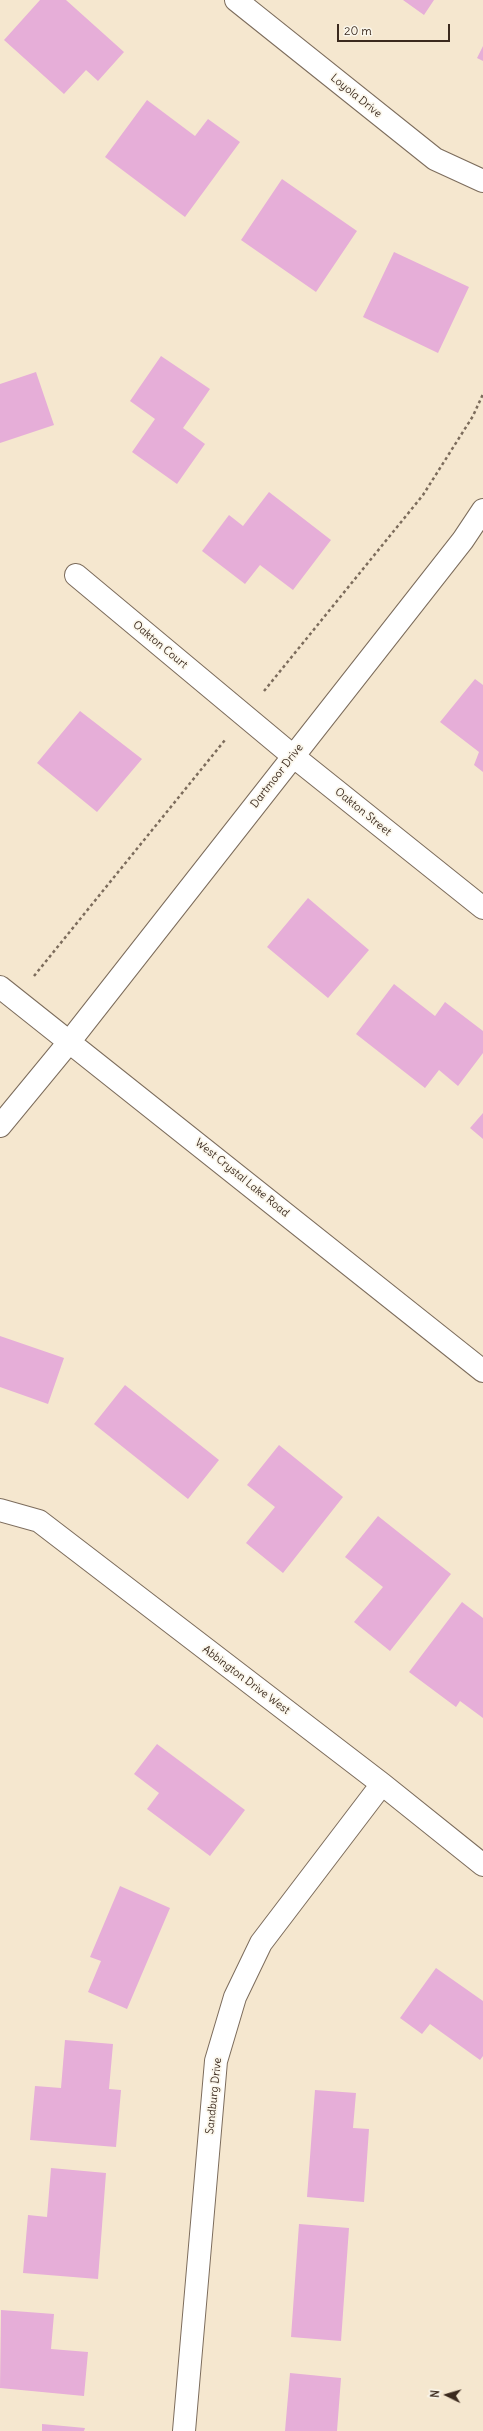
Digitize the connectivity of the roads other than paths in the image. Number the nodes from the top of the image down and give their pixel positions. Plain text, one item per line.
1 (236, 0) edge
2 (483, 181) edge
3 (483, 510) edge
4 (76, 575) dead end
5 (245, 715) joint
6 (294, 756) junction
7 (483, 908) edge
8 (0, 987) edge
9 (70, 1041) junction
10 (0, 1126) edge
11 (483, 1371) edge
12 (0, 1510) edge
13 (382, 1784) junction
14 (483, 1865) edge
15 (184, 2431) edge

1 - 2 street, Loyola Drive
3 - 6 street, Dartmoor Drive
4 - 5 street, Oakton Court
5 - 6 street, Oakton Street
6 - 7 street, Oakton Street
6 - 9 street, Dartmoor Drive
8 - 9 street, West Crystal Lake Road
9 - 10 street, Dartmoor Drive
9 - 11 street, West Crystal Lake Road
12 - 13 street, Abbington Drive West
13 - 14 street, Abbington Drive West
13 - 15 street, Sandburg Drive

